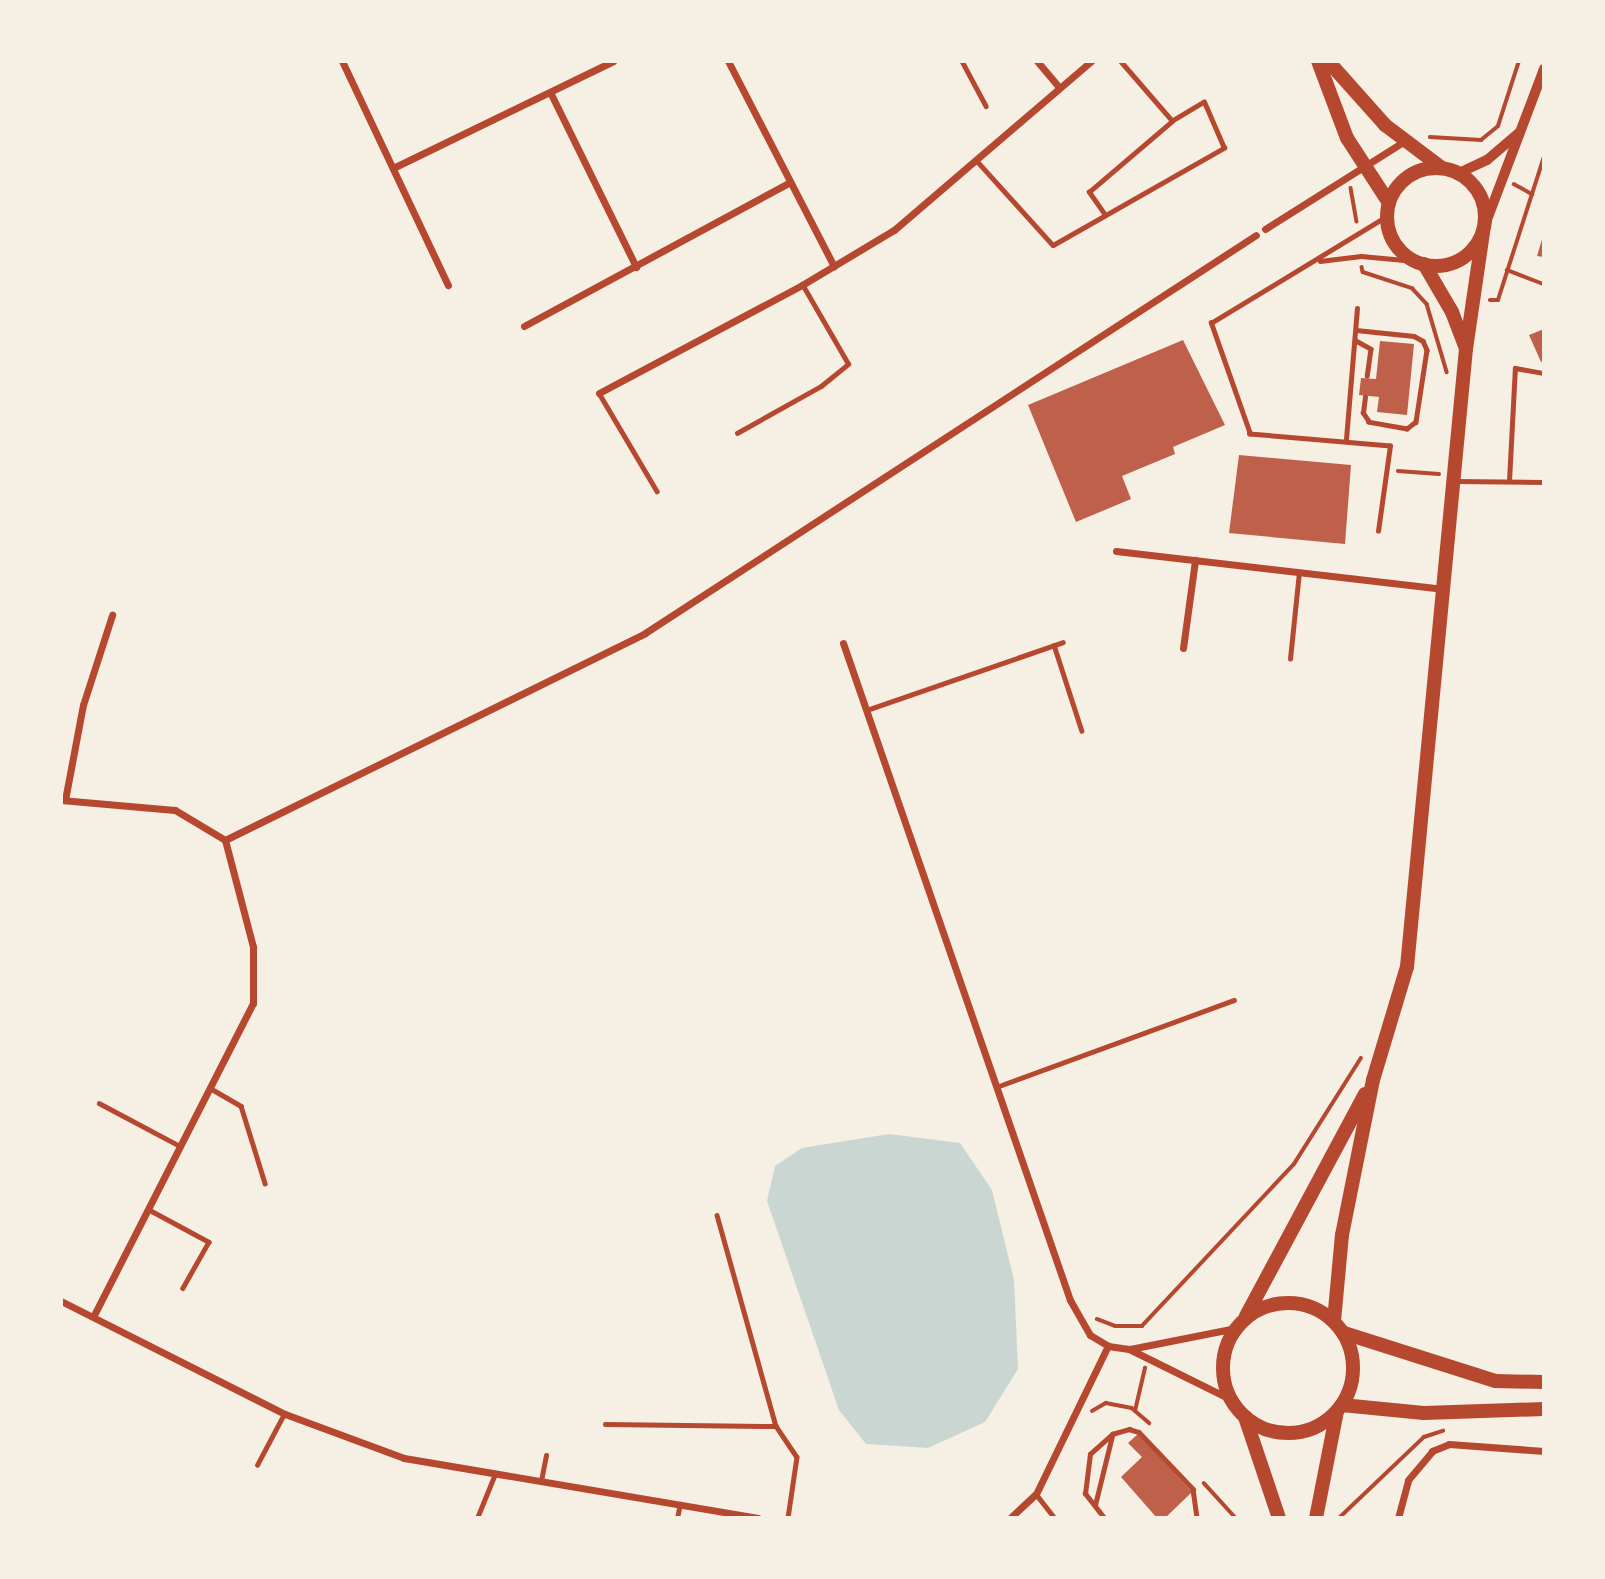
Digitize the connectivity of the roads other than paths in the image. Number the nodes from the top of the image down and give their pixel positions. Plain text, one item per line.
1 (342, 61) edge
2 (613, 61) edge
3 (728, 61) edge
4 (962, 61) edge
5 (1037, 61) edge
6 (1091, 61) edge
7 (1120, 61) edge
8 (1318, 61) edge
9 (1328, 61) edge
10 (1544, 69) edge
11 (1060, 89) junction
12 (551, 94) junction
13 (1539, 97) edge
14 (986, 106) dead end
15 (1172, 121) junction
16 (1520, 132) junction
17 (1406, 141) junction
18 (977, 161) junction
19 (1362, 165) junction
20 (393, 168) junction
21 (1442, 168) junction
22 (1459, 173) junction
23 (790, 182) junction
24 (1388, 209) junction
25 (1105, 215) junction
26 (1265, 229) dead end
27 (1484, 229) junction
28 (1256, 235) dead end
29 (1319, 261) junction
30 (1420, 263) junction
31 (834, 266) junction
32 (636, 267) junction
33 (449, 285) dead end
34 (802, 285) junction
35 (1357, 308) dead end
36 (524, 326) dead end
37 (1356, 330) junction
38 (1355, 340) junction
39 (1466, 349) junction
40 (1544, 373) edge
41 (1367, 376) dead end
42 (599, 393) joint
43 (1365, 397) dead end
44 (737, 433) dead end
45 (1346, 439) junction
46 (1455, 478) junction
47 (1509, 481) junction
48 (1544, 482) edge
49 (657, 491) dead end
50 (1378, 531) dead end
51 (1116, 551) dead end
52 (1195, 560) junction
53 (1299, 572) junction
54 (1444, 590) junction
55 (112, 615) dead end
56 (1063, 642) dead end
57 (843, 643) dead end
58 (1054, 645) junction
59 (1184, 648) dead end
60 (1290, 659) dead end
61 (867, 710) junction
62 (1082, 731) dead end
63 (63, 800) edge
64 (225, 840) junction
65 (1234, 1000) dead end
66 (1373, 1080) junction
67 (999, 1086) junction
68 (210, 1088) junction
69 (99, 1103) dead end
70 (180, 1146) junction
71 (265, 1184) dead end
72 (148, 1209) junction
73 (717, 1215) dead end
74 (183, 1288) dead end
75 (61, 1301) edge
76 (93, 1317) junction
77 (1334, 1321) junction
78 (1241, 1323) junction
79 (1344, 1334) junction
80 (1108, 1346) junction
81 (1129, 1349) junction
82 (1544, 1382) edge
83 (1230, 1399) junction
84 (1339, 1408) junction
85 (1544, 1409) edge
86 (285, 1414) junction
87 (1245, 1417) junction
88 (605, 1424) dead end
89 (776, 1426) junction
90 (1112, 1434) junction
91 (1544, 1451) edge
92 (546, 1455) dead end
93 (257, 1465) dead end
94 (495, 1474) junction
95 (541, 1481) junction
96 (1036, 1494) junction
97 (680, 1503) junction
98 (1094, 1506) junction
99 (477, 1518) edge
100 (677, 1518) edge
101 (758, 1518) edge
102 (788, 1518) edge
103 (1010, 1518) edge
104 (1055, 1518) edge
105 (1104, 1518) edge
106 (1197, 1518) edge
107 (1279, 1518) edge
108 (1316, 1518) edge
109 (1398, 1518) edge

1 - 20 street
2 - 12 street
3 - 23 street
4 - 14 lane
5 - 11 street
6 - 11 street
7 - 15 lane
8 - 19 highway
9 - 17 highway
10 - 13 street
11 - 18 street
12 - 20 street
12 - 32 street
13 - 16 street
15 - 25 lane
15 - 25 lane
16 - 22 street
16 - 27 street
17 - 19 street
17 - 21 highway
18 - 25 lane
18 - 31 street
19 - 24 highway
19 - 26 street
20 - 33 street
21 - 22 highway
21 - 24 highway
22 - 27 highway
23 - 31 street
23 - 32 street
24 - 29 lane
24 - 30 highway
27 - 30 highway
27 - 39 highway
28 - 64 street
29 - 30 lane
29 - 45 lane
30 - 39 highway
31 - 34 street
32 - 36 street
34 - 42 street
34 - 44 lane
35 - 37 lane
37 - 38 lane
37 - 43 lane
38 - 41 lane
38 - 45 lane
39 - 46 highway
40 - 47 lane
42 - 49 lane
45 - 50 lane
46 - 47 lane
46 - 54 highway
47 - 48 lane
51 - 52 street
52 - 53 street
52 - 59 street
53 - 54 street
53 - 60 lane
54 - 66 highway
55 - 63 street
56 - 58 lane
57 - 61 street
58 - 61 lane
58 - 62 lane
61 - 67 street
63 - 64 street
64 - 68 street
65 - 67 lane
66 - 77 highway
66 - 78 highway
67 - 80 street
68 - 70 street
68 - 71 lane
69 - 70 lane
70 - 72 street
72 - 74 lane
72 - 76 street
73 - 89 lane
75 - 76 street
76 - 86 street
77 - 78 highway
77 - 79 highway
78 - 81 street
78 - 83 highway
79 - 82 highway
79 - 84 highway
80 - 81 street
80 - 96 street
81 - 83 street
83 - 87 highway
84 - 85 highway
84 - 87 highway
84 - 108 highway
86 - 93 lane
86 - 94 street
87 - 107 highway
88 - 89 lane
89 - 102 lane
90 - 98 lane
90 - 98 lane
90 - 106 lane
91 - 109 street
92 - 95 lane
94 - 95 street
94 - 99 lane
95 - 97 street
96 - 103 street
96 - 104 lane
97 - 100 lane
97 - 101 street
98 - 105 lane

